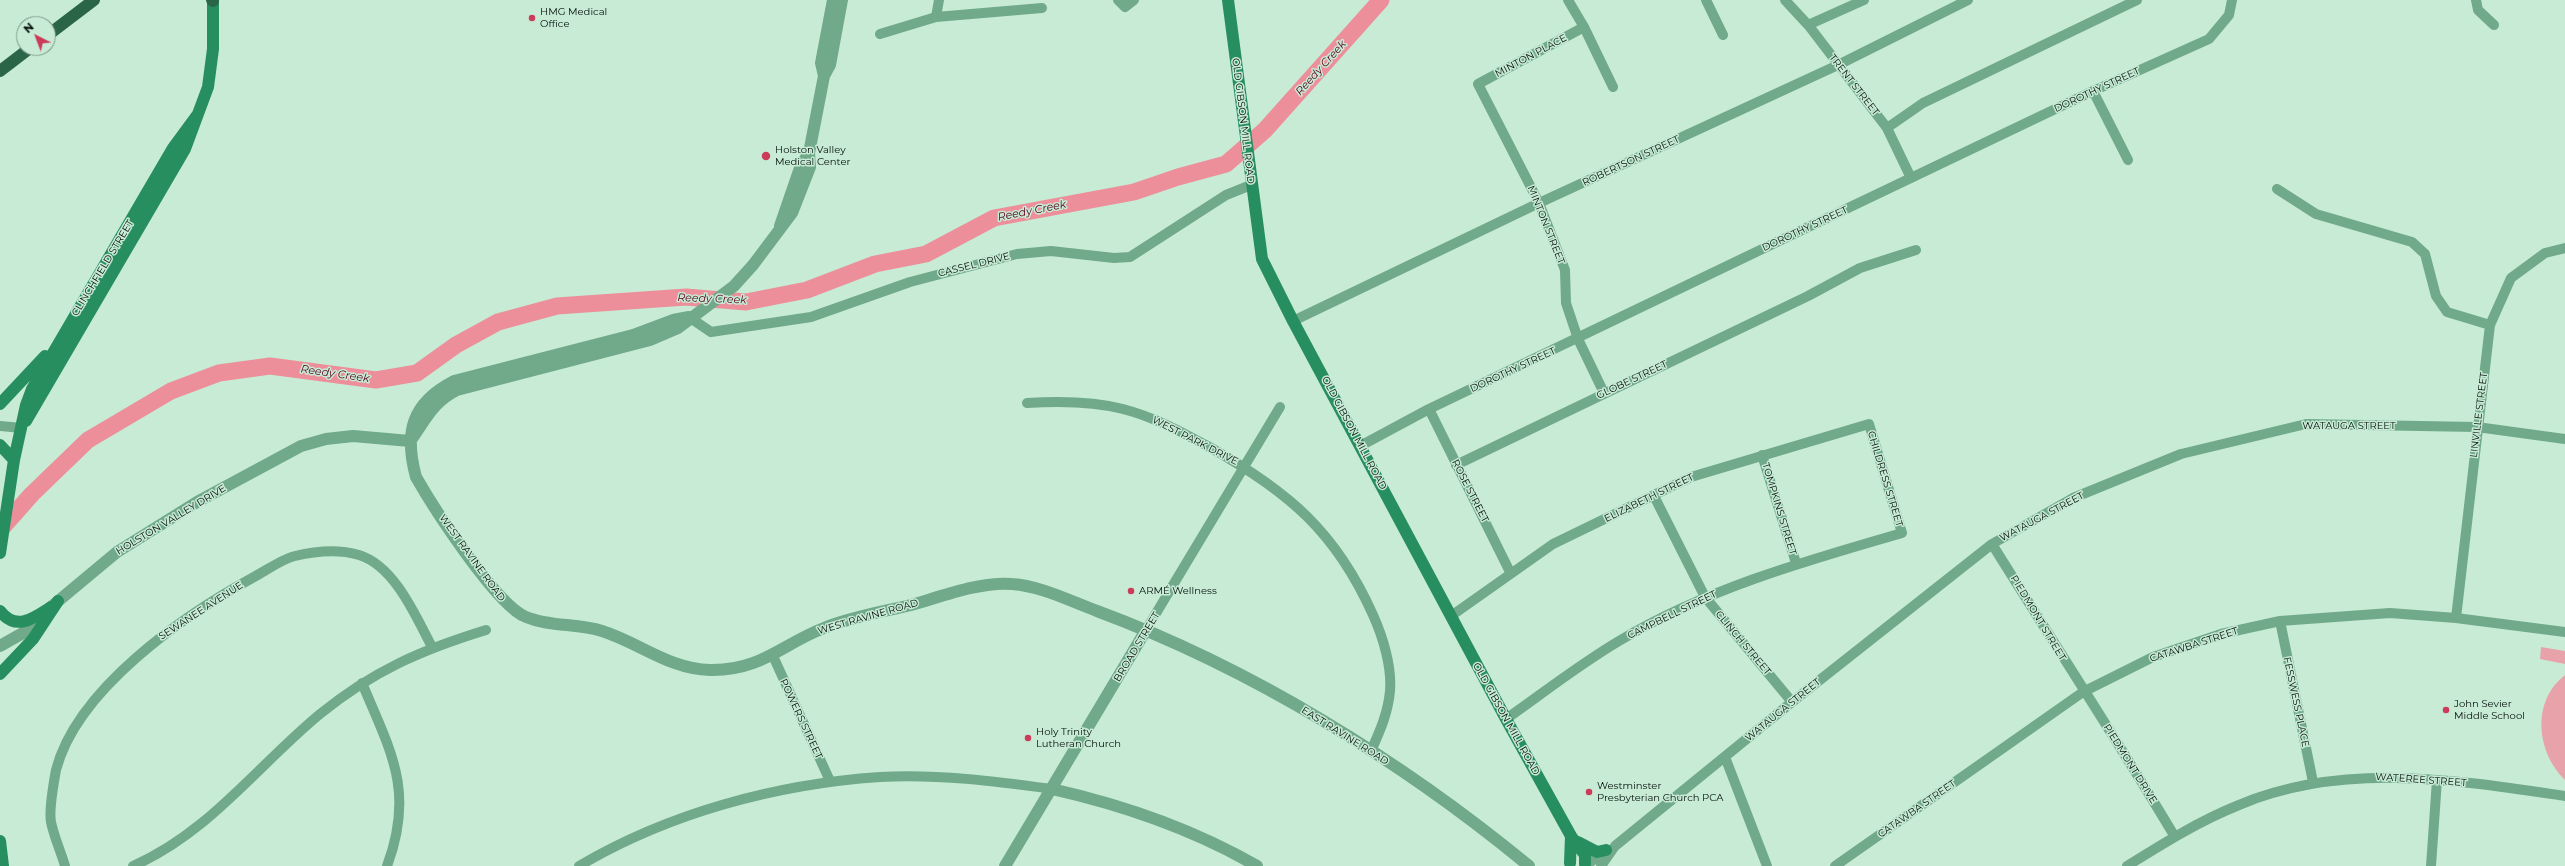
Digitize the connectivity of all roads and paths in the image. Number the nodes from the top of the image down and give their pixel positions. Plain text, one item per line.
1 (94, 0) edge
2 (213, 0) edge
3 (832, 0) edge
4 (842, 0) edge
5 (939, 0) edge
6 (1118, 0) edge
7 (1134, 0) edge
8 (1228, 0) edge
9 (1568, 0) edge
10 (1706, 0) edge
11 (1785, 0) edge
12 (1864, 0) edge
13 (1968, 0) edge
14 (2137, 0) edge
15 (2232, 0) edge
16 (2476, 0) edge
17 (1958, 2) edge
18 (1042, 8) dead end
19 (936, 17) junction
20 (1808, 25) junction
21 (2494, 25) dead end
22 (1584, 27) junction
23 (56, 29) edge
24 (880, 34) dead end
25 (1723, 35) dead end
26 (20, 56) edge
27 (1838, 65) junction
28 (0, 71) edge
29 (824, 76) junction
30 (1478, 84) joint
31 (1613, 87) dead end
32 (2093, 91) junction
33 (198, 114) junction
34 (1887, 128) junction
35 (2128, 160) dead end
36 (1911, 178) junction
37 (1251, 185) junction
38 (2277, 189) dead end
39 (1539, 203) junction
40 (2565, 248) edge
41 (1916, 250) dead end
42 (693, 315) junction
43 (1293, 321) junction
44 (2490, 325) junction
45 (1578, 339) junction
46 (60, 340) junction
47 (1604, 393) junction
48 (1027, 403) dead end
49 (0, 404) edge
50 (1280, 407) dead end
51 (1429, 409) junction
52 (1869, 424) joint
53 (0, 426) edge
54 (2477, 427) junction
55 (22, 428) junction
56 (2565, 439) edge
57 (410, 441) junction
58 (0, 445) edge
59 (1362, 446) junction
60 (1762, 455) junction
61 (14, 460) junction
62 (1456, 465) junction
63 (1244, 467) junction
64 (1654, 496) junction
65 (1902, 533) joint
66 (1992, 544) junction
67 (0, 553) edge
68 (1796, 563) junction
69 (1510, 572) junction
70 (1705, 597) junction
71 (55, 604) junction
72 (0, 611) edge
73 (1451, 616) junction
74 (2456, 618) junction
75 (2280, 621) junction
76 (486, 630) dead end
77 (1146, 630) junction
78 (2565, 632) edge
79 (0, 646) edge
80 (432, 646) junction
81 (773, 656) junction
82 (0, 674) edge
83 (362, 683) junction
84 (2083, 692) junction
85 (1792, 702) junction
86 (1506, 719) junction
87 (1371, 751) junction
88 (1725, 758) junction
89 (2437, 780) junction
90 (830, 782) junction
91 (2313, 782) junction
92 (1052, 789) junction
93 (2565, 796) edge
94 (1571, 836) junction
95 (2175, 837) junction
96 (0, 840) edge
97 (1610, 848) junction
98 (1568, 865) edge
99 (1586, 865) edge
100 (3, 866) edge
101 (65, 866) edge
102 (133, 866) edge
103 (387, 866) edge
104 (579, 866) edge
105 (1006, 866) edge
106 (1257, 866) edge
107 (1529, 866) edge
108 (1602, 866) edge
109 (1767, 866) edge
110 (1835, 866) edge
111 (2127, 866) edge
112 (2431, 866) edge

1 - 23 highway
2 - 33 main road, CLINCHFIELD STREET
3 - 29 street, WEST RAVINE ROAD
4 - 29 street, WEST RAVINE ROAD
5 - 19 street
6 - 7 street
8 - 37 main road, OLD GIBSON MILL ROAD
9 - 22 street
10 - 25 street
11 - 20 street, TRENT STREET
12 - 20 street
13 - 17 street, ROBERTSON STREET
14 - 34 street
15 - 32 street, DOROTHY STREET
16 - 21 street
17 - 27 street, ROBERTSON STREET
18 - 19 street
19 - 24 street
20 - 27 street, TRENT STREET
22 - 30 street, MINTON PLACE
22 - 31 street
26 - 28 highway
27 - 34 street, TRENT STREET
27 - 39 street, ROBERTSON STREET
29 - 42 street, WEST RAVINE ROAD
30 - 39 street, MINTON STREET
32 - 35 street
32 - 36 street, DOROTHY STREET
33 - 46 main road, CLINCHFIELD STREET
33 - 55 main road, CLINCHFIELD STREET
34 - 36 street, TRENT STREET
36 - 45 street, DOROTHY STREET
37 - 42 street, CASSEL DRIVE
37 - 43 main road, OLD GIBSON MILL ROAD
38 - 44 street
39 - 43 street, ROBERTSON STREET
39 - 45 street, MINTON STREET
40 - 44 street, LINVILLE STREET
41 - 47 street, GLOBE STREET
42 - 57 street, WEST RAVINE ROAD
43 - 59 main road, OLD GIBSON MILL ROAD
44 - 54 street, LINVILLE STREET
45 - 47 street, MINTON STREET
45 - 51 street, DOROTHY STREET
46 - 49 main road
46 - 55 main road, CLINCHFIELD STREET
47 - 62 street, GLOBE STREET
48 - 63 street, WEST PARK DRIVE
50 - 63 street, BROAD STREET
51 - 59 street, DOROTHY STREET
51 - 62 street, ROSE STREET
52 - 60 street, ELIZABETH STREET
52 - 65 street, CHILDRESS STREET
53 - 55 street
54 - 56 street, WATAUGA STREET
54 - 66 street, WATAUGA STREET
54 - 74 street, LINVILLE STREET
55 - 61 main road, CLINCHFIELD STREET
57 - 71 street, HOLSTON VALLEY DRIVE
57 - 81 street, WEST RAVINE ROAD
58 - 61 main road
59 - 73 main road, OLD GIBSON MILL ROAD
60 - 64 street, ELIZABETH STREET
60 - 68 street, TOMPKINS STREET
61 - 67 main road, CLINCHFIELD STREET
62 - 69 street, ROSE STREET
63 - 77 street, BROAD STREET
63 - 87 street, WEST PARK DRIVE
64 - 69 street, ELIZABETH STREET
64 - 70 street, CLINCH STREET
65 - 68 street, CAMPBELL STREET
66 - 84 street, PIEDMONT STREET
66 - 85 street, WATAUGA STREET
68 - 70 street, CAMPBELL STREET
69 - 73 street, ELIZABETH STREET
70 - 85 street, CLINCH STREET
70 - 86 street, CAMPBELL STREET
71 - 72 main road
71 - 79 street, HOLSTON VALLEY DRIVE
71 - 82 main road
73 - 86 main road, OLD GIBSON MILL ROAD
74 - 75 street, CATAWBA STREET
74 - 78 street, CATAWBA STREET
75 - 84 street, CATAWBA STREET
75 - 91 street, FESSWESS PLACE
76 - 80 street
77 - 81 street, WEST RAVINE ROAD
77 - 87 street, EAST RAVINE ROAD
77 - 92 street, BROAD STREET
80 - 83 street
80 - 101 street, SEWANEE AVENUE
81 - 90 street, POWERS STREET
83 - 102 street
83 - 103 street
84 - 95 street, PIEDMONT DRIVE
84 - 110 street, CATAWBA STREET
85 - 88 street, WATAUGA STREET
86 - 94 main road, OLD GIBSON MILL ROAD
87 - 107 street, EAST RAVINE ROAD
88 - 97 street, WATAUGA STREET
88 - 109 street
89 - 91 street, WATEREE STREET
89 - 93 street, WATEREE STREET
89 - 112 street
90 - 92 street
90 - 104 street
91 - 95 street, WATEREE STREET
92 - 105 street, BROAD STREET
92 - 106 street
94 - 97 main road
94 - 98 main road
94 - 99 main road, OLD GIBSON MILL ROAD
95 - 111 street, WATEREE STREET
96 - 100 main road
97 - 99 street, WATAUGA STREET
97 - 108 street, WATAUGA STREET
98 - 99 main road

